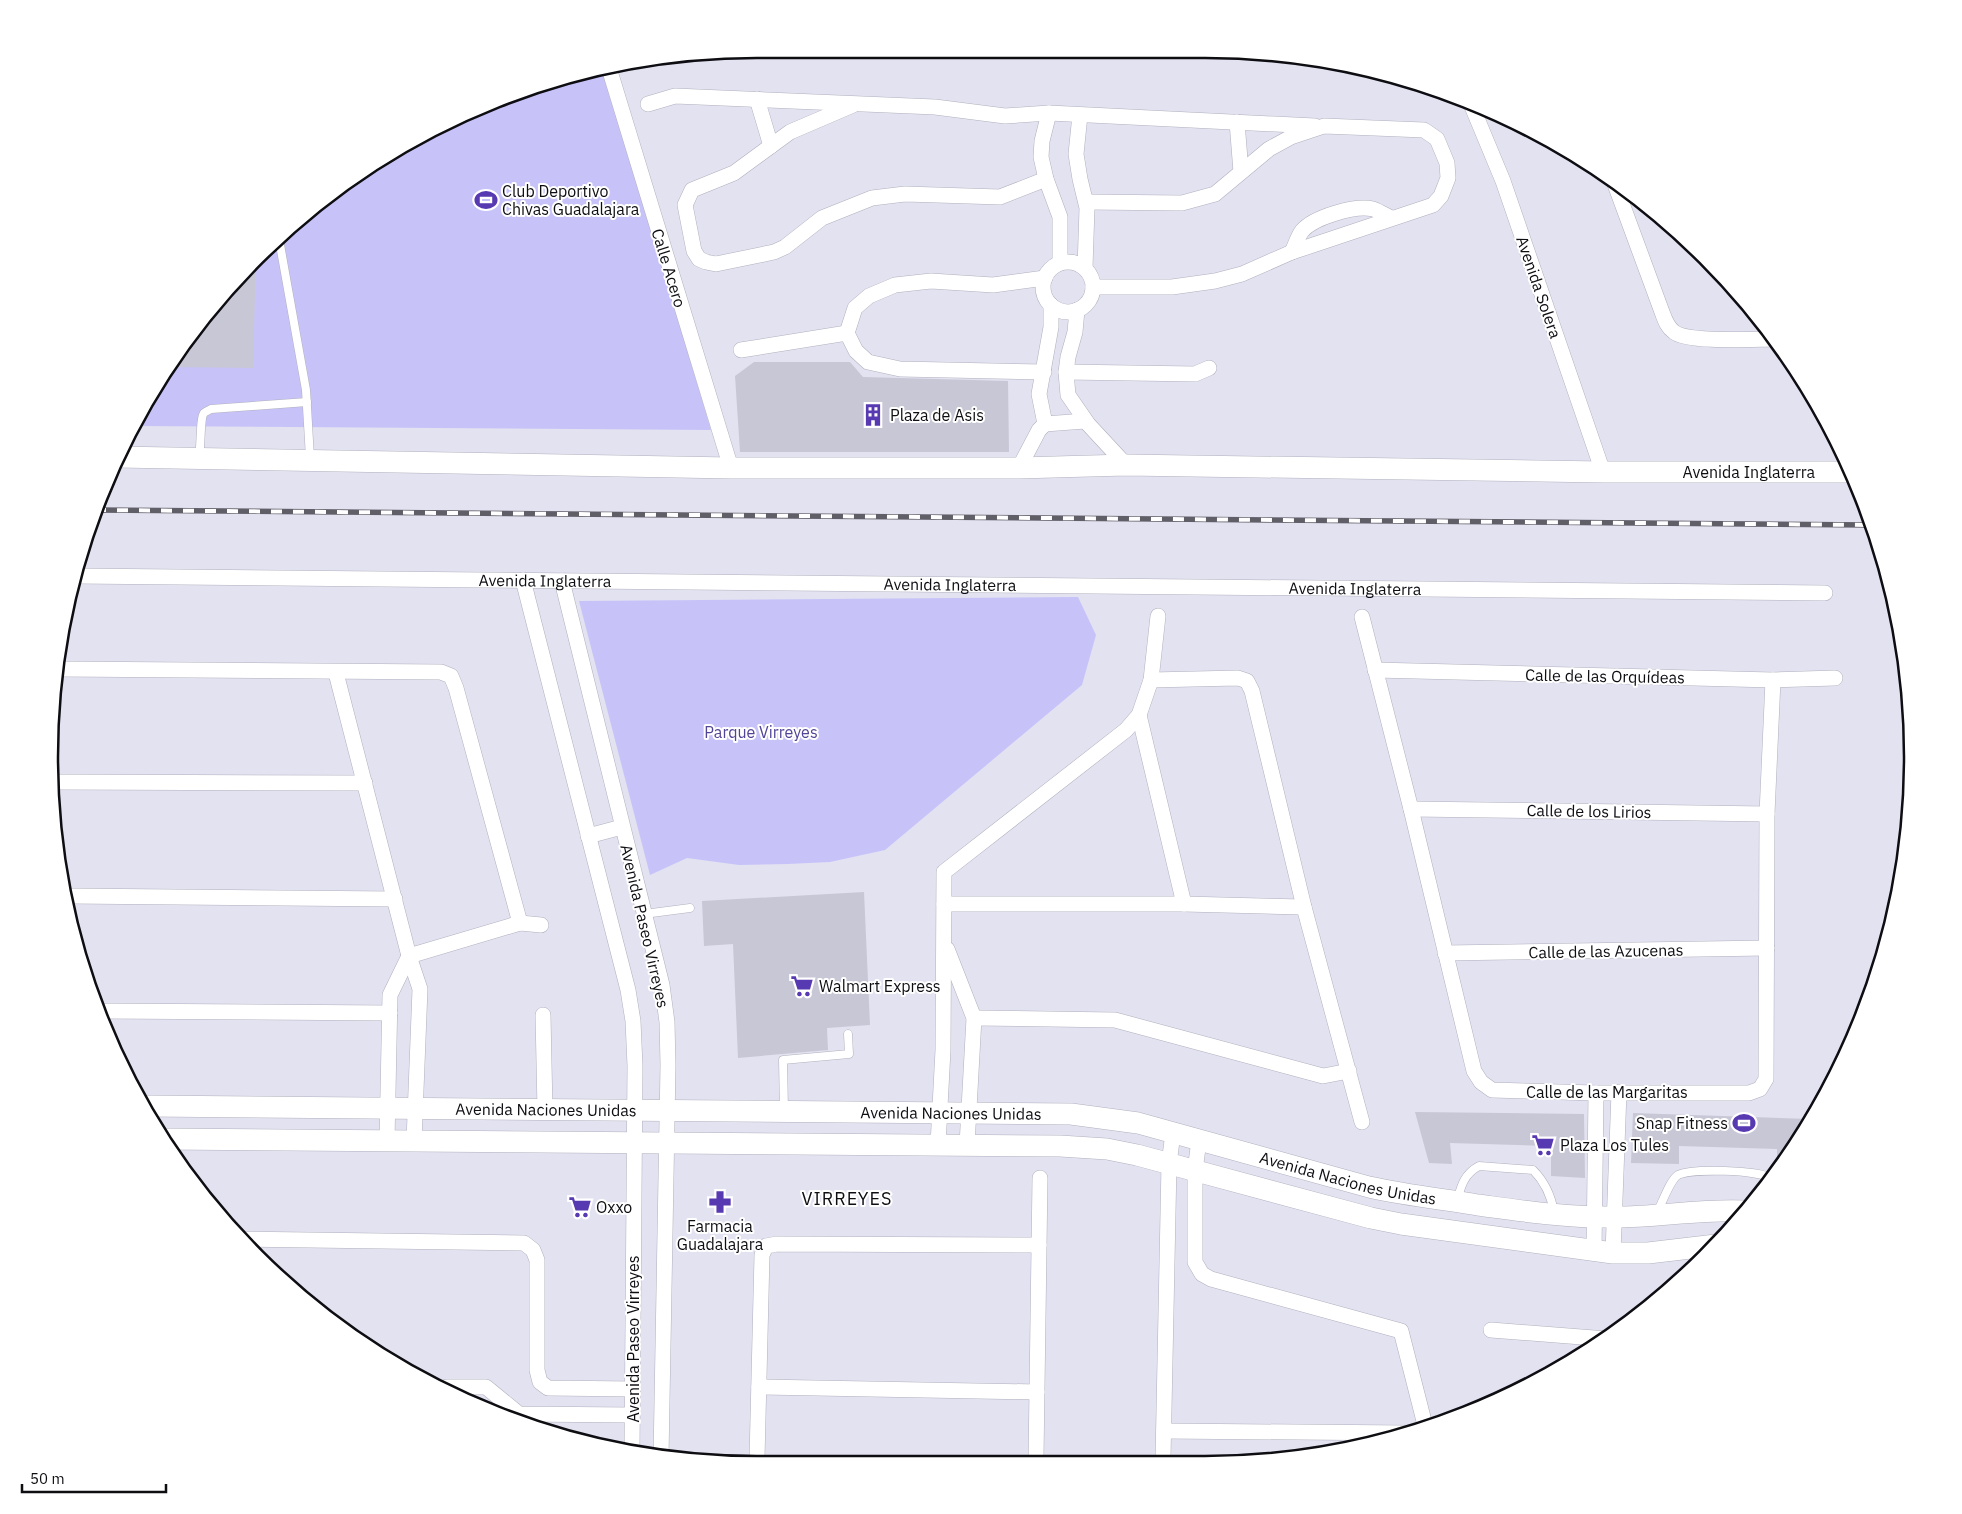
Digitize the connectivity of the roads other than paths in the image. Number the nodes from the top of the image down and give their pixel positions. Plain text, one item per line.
1 (611, 73) edge
2 (757, 100) junction
3 (648, 104) dead end
4 (857, 104) junction
5 (1474, 112) edge
6 (1049, 113) junction
7 (1080, 115) junction
8 (1237, 122) junction
9 (1324, 126) junction
10 (770, 146) junction
11 (1241, 172) junction
12 (1046, 179) junction
13 (1618, 192) edge
14 (1086, 202) junction
15 (1391, 218) junction
16 (280, 245) edge
17 (1292, 252) junction
18 (1060, 263) junction
19 (1084, 268) junction
20 (1045, 278) junction
21 (1093, 287) junction
22 (1052, 305) junction
23 (1077, 310) junction
24 (847, 333) junction
25 (1766, 339) edge
26 (741, 350) dead end
27 (1209, 368) dead end
28 (1044, 372) junction
29 (1066, 372) junction
30 (307, 402) junction
31 (1086, 421) junction
32 (1045, 424) junction
33 (126, 457) edge
34 (199, 459) junction
35 (310, 460) junction
36 (1126, 465) junction
37 (731, 468) junction
38 (1018, 468) junction
39 (1603, 472) junction
40 (1843, 472) edge
41 (81, 576) edge
42 (523, 580) junction
43 (562, 581) junction
44 (1825, 593) dead end
45 (1158, 616) dead end
46 (1362, 618) dead end
47 (63, 669) edge
48 (1375, 670) junction
49 (336, 672) junction
50 (1835, 678) dead end
51 (1151, 680) junction
52 (1773, 680) junction
53 (1139, 714) junction
54 (59, 782) edge
55 (365, 783) junction
56 (1412, 809) junction
57 (1767, 814) junction
58 (622, 827) junction
59 (588, 836) junction
60 (72, 896) edge
61 (395, 899) junction
62 (944, 904) junction
63 (1184, 904) junction
64 (1304, 906) junction
65 (690, 908) dead end
66 (644, 914) junction
67 (520, 922) junction
68 (541, 925) dead end
69 (944, 940) junction
70 (1767, 948) junction
71 (1445, 953) junction
72 (410, 956) junction
73 (106, 1011) edge
74 (390, 1013) junction
75 (543, 1015) dead end
76 (974, 1018) junction
77 (848, 1034) dead end
78 (1349, 1071) junction
79 (1618, 1092) junction
80 (1596, 1093) junction
81 (151, 1106) edge
82 (388, 1108) junction
83 (414, 1108) junction
84 (545, 1110) junction
85 (635, 1110) junction
86 (667, 1110) junction
87 (784, 1111) junction
88 (940, 1113) junction
89 (969, 1114) junction
90 (1362, 1122) dead end
91 (1173, 1133) junction
92 (171, 1139) edge
93 (1199, 1140) junction
94 (387, 1141) junction
95 (414, 1141) junction
96 (634, 1142) junction
97 (667, 1143) junction
98 (938, 1145) junction
99 (967, 1145) junction
100 (1169, 1164) junction
101 (1195, 1171) junction
102 (1766, 1175) edge
103 (1040, 1178) dead end
104 (1406, 1195) junction
105 (1457, 1202) junction
106 (1737, 1211) edge
107 (1555, 1214) junction
108 (1656, 1216) junction
109 (1604, 1217) junction
110 (1401, 1224) junction
111 (250, 1239) edge
112 (1039, 1245) junction
113 (1705, 1246) edge
114 (1603, 1252) junction
115 (1491, 1330) dead end
116 (1595, 1338) edge
117 (454, 1387) edge
118 (759, 1387) junction
119 (1037, 1392) junction
120 (632, 1393) junction
121 (538, 1414) junction
122 (632, 1415) junction
123 (538, 1421) edge
124 (1424, 1421) edge
125 (1164, 1431) junction
126 (1387, 1433) edge
127 (632, 1445) edge
128 (661, 1450) edge
129 (757, 1456) edge
130 (1036, 1456) edge
131 (1164, 1456) edge

1 - 37 street, Calle Acero
2 - 3 street
2 - 4 street
2 - 10 street
4 - 6 street
4 - 10 street
5 - 39 street, Avenida Solera
6 - 7 street
6 - 12 street
7 - 8 street
7 - 14 street
8 - 9 street
8 - 11 street
9 - 11 street
9 - 15 street
10 - 12 street
11 - 14 street
12 - 18 street
13 - 25 street
14 - 19 street
15 - 17 street
15 - 17 street
16 - 30 lane
17 - 21 street
18 - 19 street
18 - 20 street
19 - 21 street
20 - 22 street
20 - 24 street
21 - 23 street
22 - 23 street
22 - 28 street
23 - 29 street
24 - 26 street
24 - 28 street
27 - 29 street
28 - 32 street
29 - 31 street
30 - 34 lane
30 - 35 lane
31 - 32 street
31 - 36 street
32 - 38 street
33 - 34 street, Avenida Inglaterra
34 - 35 street, Avenida Inglaterra
35 - 37 street, Avenida Inglaterra
36 - 38 street, Avenida Inglaterra
36 - 39 street, Avenida Inglaterra
37 - 38 street, Avenida Inglaterra
39 - 40 street, Avenida Inglaterra
41 - 42 street, Avenida Inglaterra
42 - 43 street, Avenida Inglaterra
42 - 59 street, Avenida Paseo Virreyes
43 - 44 street, Avenida Inglaterra
43 - 58 street, Avenida Paseo Virreyes
45 - 51 street
46 - 48 street
47 - 49 street
48 - 52 street, Calle de las Orquídeas
48 - 56 street
49 - 55 street
49 - 67 street
50 - 52 street, Calle de las Orquídeas
51 - 53 street
51 - 64 street
52 - 57 street
53 - 62 street
53 - 63 street
54 - 55 street
55 - 61 street
56 - 57 street, Calle de los Lirios
56 - 71 street
57 - 70 street
58 - 59 street
58 - 66 street, Avenida Paseo Virreyes
59 - 85 street, Avenida Paseo Virreyes
60 - 61 street
61 - 72 street
62 - 63 street
62 - 69 street
63 - 64 street
64 - 78 street
65 - 66 lane
66 - 86 street, Avenida Paseo Virreyes
67 - 68 street
67 - 72 street
69 - 76 street
69 - 88 street
70 - 71 street, Calle de las Azucenas
70 - 79 street, Calle de las Margaritas
71 - 80 street, Calle de las Margaritas
72 - 74 street
72 - 83 street
73 - 74 street
74 - 82 street
75 - 84 street
76 - 78 street
76 - 89 street
77 - 87 lane
78 - 90 street
79 - 80 street, Calle de las Margaritas
79 - 109 street
80 - 109 street
81 - 82 street, Avenida Naciones Unidas
82 - 83 street, Avenida Naciones Unidas
82 - 94 street
83 - 84 street, Avenida Naciones Unidas
83 - 95 street
84 - 85 street, Avenida Naciones Unidas
85 - 86 street, Avenida Naciones Unidas
85 - 96 street, Avenida Paseo Virreyes
86 - 87 street, Avenida Naciones Unidas
86 - 97 street, Avenida Paseo Virreyes
87 - 88 street, Avenida Naciones Unidas
88 - 89 street, Avenida Naciones Unidas
88 - 98 street
89 - 91 street, Avenida Naciones Unidas
89 - 99 street
91 - 93 street, Avenida Naciones Unidas
91 - 100 street
92 - 94 street, Avenida Naciones Unidas
93 - 101 street
93 - 104 street, Avenida Naciones Unidas
94 - 95 street, Avenida Naciones Unidas
95 - 96 street, Avenida Naciones Unidas
96 - 97 street, Avenida Naciones Unidas
96 - 120 street, Avenida Paseo Virreyes
97 - 98 street, Avenida Naciones Unidas
97 - 128 street, Avenida Paseo Virreyes
98 - 99 street, Avenida Naciones Unidas
99 - 100 street, Avenida Naciones Unidas
100 - 101 street, Avenida Naciones Unidas
100 - 125 street
101 - 110 street, Avenida Naciones Unidas
101 - 124 street
102 - 108 lane
103 - 112 street
104 - 105 street, Avenida Naciones Unidas
104 - 110 street
105 - 107 street, Avenida Naciones Unidas
105 - 107 lane
106 - 108 street, Avenida Naciones Unidas
107 - 109 street, Avenida Naciones Unidas
108 - 109 street, Avenida Naciones Unidas
109 - 114 street
110 - 114 street, Avenida Naciones Unidas
111 - 120 street
112 - 118 street
112 - 119 street
113 - 114 street, Avenida Naciones Unidas
115 - 116 street
117 - 121 street
118 - 119 street
118 - 129 street
119 - 130 street
120 - 122 street, Avenida Paseo Virreyes
121 - 122 street
121 - 123 street
122 - 127 street, Avenida Paseo Virreyes
125 - 126 street
125 - 131 street

